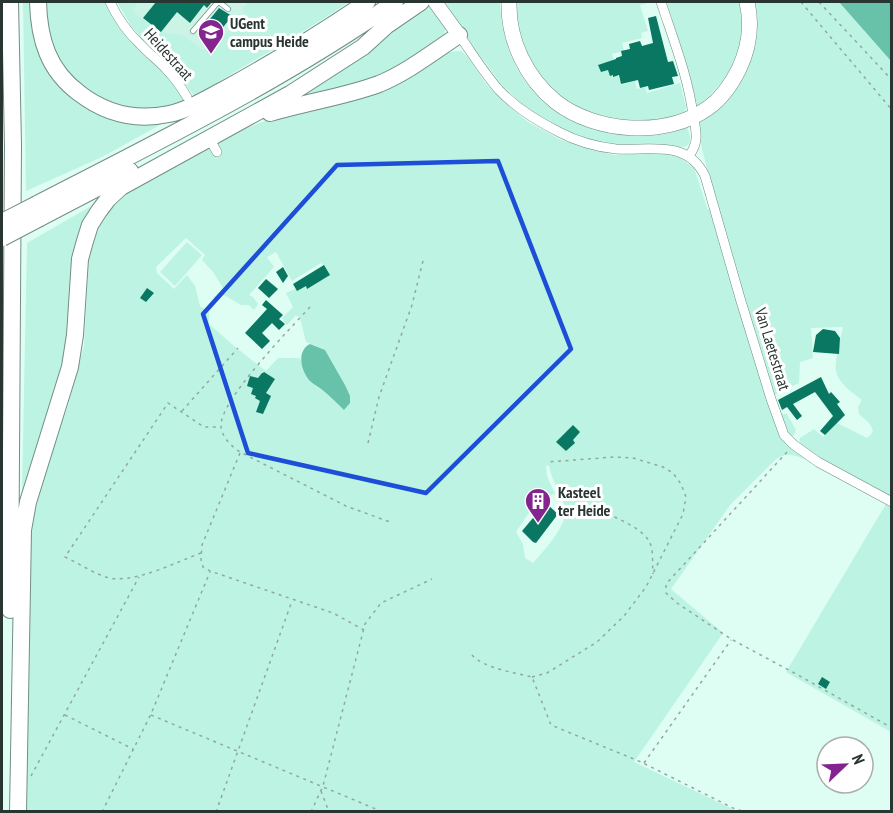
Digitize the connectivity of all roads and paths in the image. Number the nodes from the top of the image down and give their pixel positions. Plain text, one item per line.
1 (10, 2) edge
2 (111, 2) edge
3 (218, 2) edge
4 (388, 2) edge
5 (395, 2) edge
6 (435, 2) edge
7 (509, 2) edge
8 (661, 2) edge
9 (747, 2) edge
10 (801, 2) edge
11 (819, 2) edge
12 (417, 4) edge
13 (38, 8) edge
14 (228, 9) dead end
15 (376, 15) edge
16 (193, 31) dead end
17 (459, 35) junction
18 (891, 80) edge
19 (187, 97) dead end
20 (891, 110) edge
21 (693, 117) junction
22 (238, 124) junction
23 (689, 156) junction
24 (39, 211) junction
25 (2, 222) edge
26 (2, 238) edge
27 (424, 257) dead end
28 (310, 307) dead end
29 (238, 348) dead end
30 (182, 412) junction
31 (221, 427) junction
32 (368, 443) dead end
33 (794, 445) junction
34 (240, 452) junction
35 (548, 462) dead end
36 (891, 502) edge
37 (563, 510) dead end
38 (390, 522) dead end
39 (201, 553) junction
40 (210, 571) junction
41 (653, 574) junction
42 (140, 576) junction
43 (432, 579) dead end
44 (292, 600) junction
45 (364, 630) junction
46 (731, 639) junction
47 (472, 655) dead end
48 (532, 677) junction
49 (151, 714) junction
50 (64, 715) junction
51 (891, 728) edge
52 (134, 749) junction
53 (238, 750) junction
54 (644, 763) junction
55 (30, 777) dead end
56 (322, 786) junction
57 (321, 790) junction
58 (8, 812) edge
59 (18, 812) edge
60 (102, 812) edge
61 (216, 812) edge
62 (311, 812) edge
63 (329, 812) edge
64 (383, 812) edge
65 (746, 812) edge

1 - 58 highway
2 - 19 street, Heidestraat
3 - 14 lane
3 - 16 lane
4 - 15 highway
5 - 15 highway
6 - 17 main road
7 - 21 highway
8 - 21 street
9 - 21 highway
10 - 20 path
11 - 18 path
12 - 15 highway
13 - 15 highway
15 - 22 highway
15 - 24 highway
17 - 22 highway
17 - 23 street
21 - 23 street
22 - 59 highway
23 - 33 street, Van Laetestraat
24 - 25 highway, bridge
24 - 26 highway, bridge
27 - 32 path
28 - 31 path
29 - 30 path
30 - 31 path
30 - 42 path
31 - 34 path
33 - 36 street, Van Laetestraat
33 - 46 path
34 - 38 path
34 - 39 path
35 - 41 path
37 - 41 path
39 - 40 path
39 - 42 path
40 - 44 path
40 - 49 path
41 - 48 path
42 - 50 path
43 - 45 path
44 - 45 path
44 - 53 path
45 - 56 path
46 - 51 path
46 - 54 path
47 - 48 path
48 - 54 path
49 - 52 path
49 - 53 path
50 - 52 path
50 - 55 path
52 - 60 path
53 - 56 path
53 - 61 path
54 - 65 path
56 - 57 path
56 - 64 path
57 - 62 path
57 - 63 path

